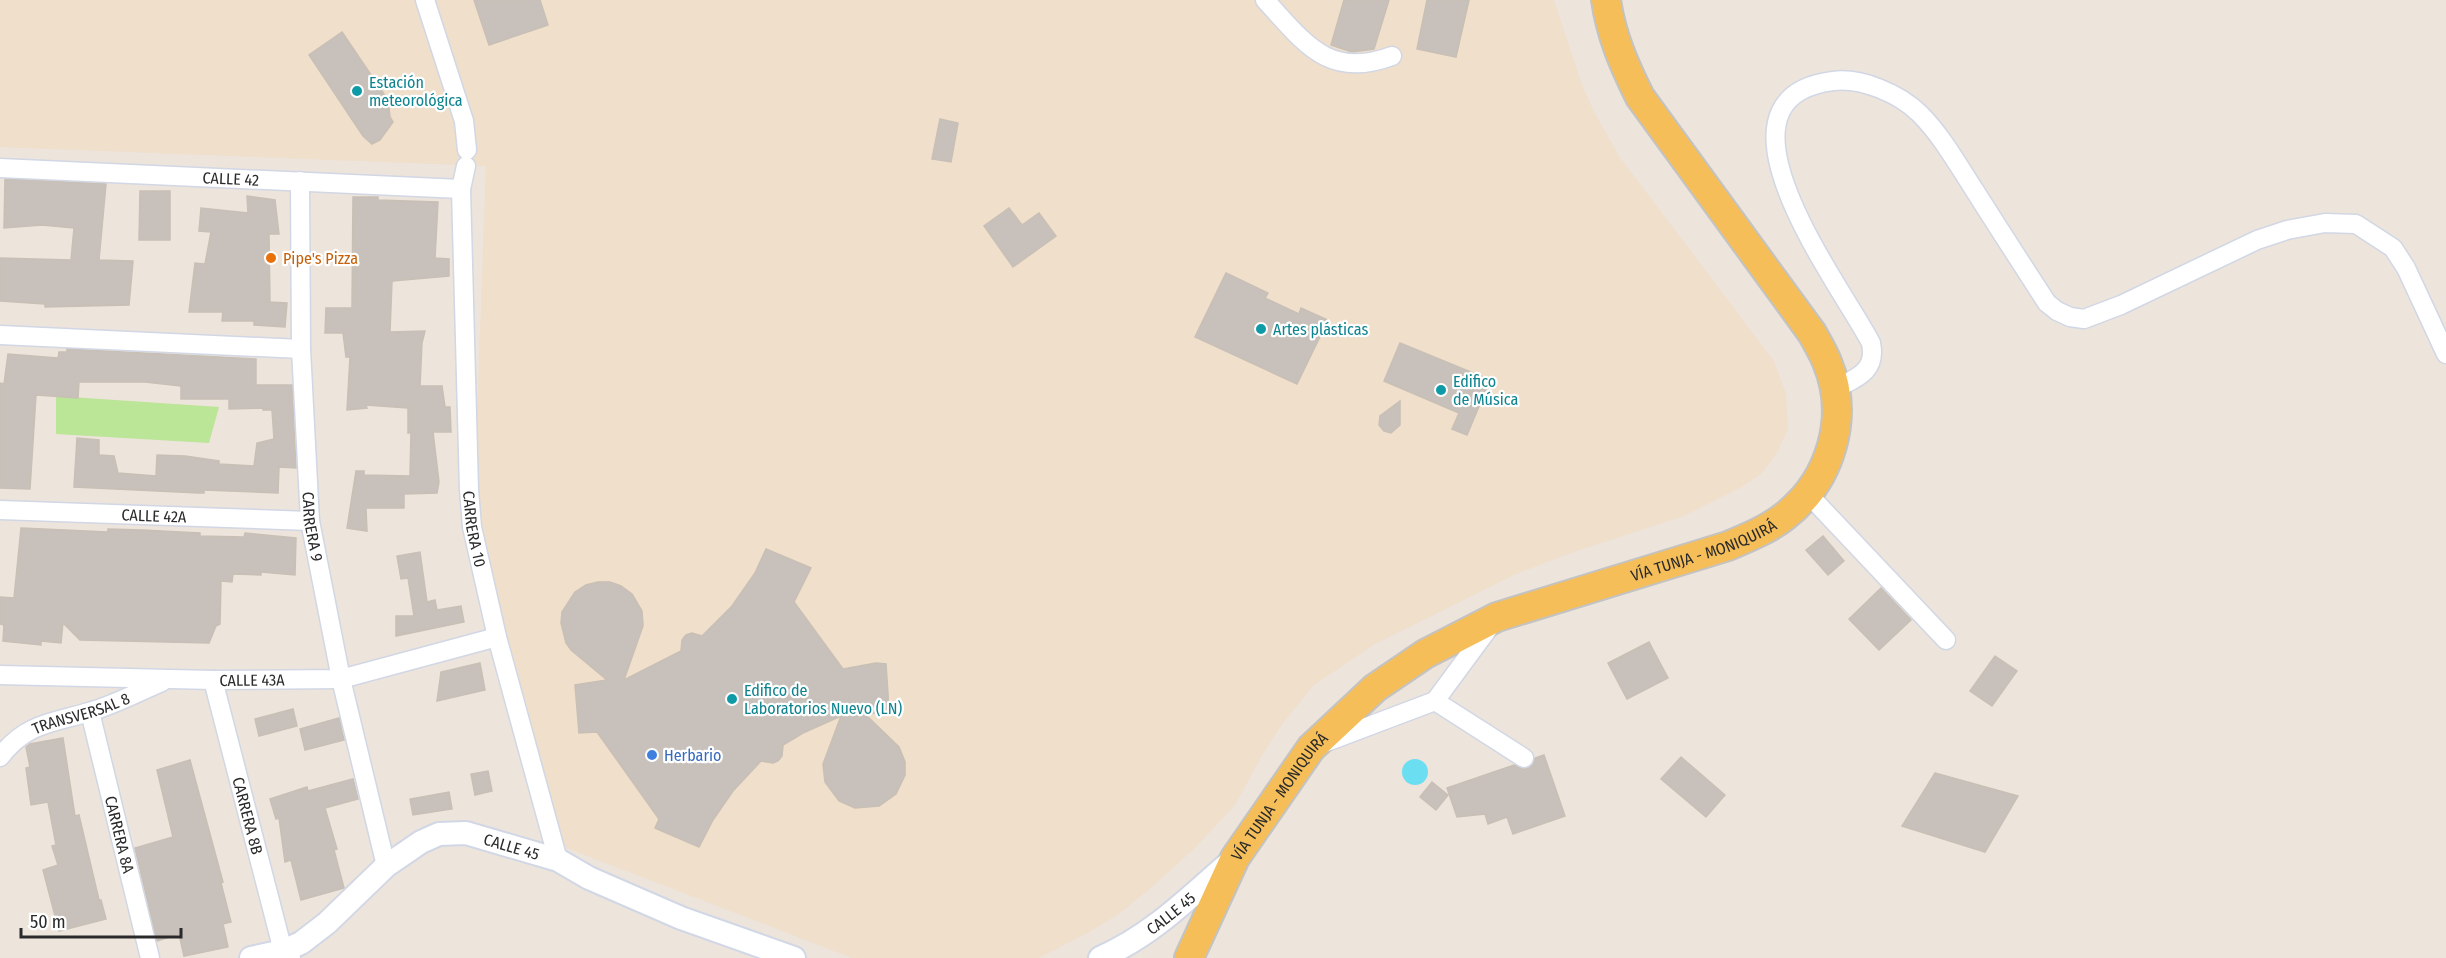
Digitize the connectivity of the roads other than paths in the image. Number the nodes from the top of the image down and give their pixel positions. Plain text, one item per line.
1 (425, 0) edge
2 (1264, 0) edge
3 (1606, 0) edge
4 (1392, 56) dead end
5 (0, 168) edge
6 (300, 181) junction
7 (461, 189) junction
8 (0, 335) edge
9 (301, 349) junction
10 (2446, 354) edge
11 (1835, 390) junction
12 (1808, 494) junction
13 (0, 510) edge
14 (310, 521) junction
15 (1497, 616) junction
16 (497, 637) junction
17 (1946, 640) dead end
18 (0, 675) edge
19 (169, 679) junction
20 (341, 679) junction
21 (213, 680) junction
22 (1436, 701) junction
23 (90, 712) junction
24 (1311, 747) junction
25 (0, 757) edge
26 (1524, 758) dead end
27 (1235, 858) junction
28 (558, 860) junction
29 (386, 866) junction
30 (1123, 952) edge
31 (287, 955) edge
32 (150, 958) edge
33 (251, 958) edge
34 (794, 958) edge
35 (1100, 958) edge
36 (1189, 958) edge

1 - 7 street, CARRERA 10
2 - 4 street
3 - 11 main road, VÍA TUNJA - MONIQUIRÁ
5 - 6 street, CALLE 42
6 - 7 street, CALLE 42
6 - 9 street, CARRERA 9
7 - 16 street, CARRERA 10
8 - 9 street
9 - 14 street, CARRERA 9
10 - 11 street
11 - 12 main road, VÍA TUNJA - MONIQUIRÁ
12 - 15 main road, VÍA TUNJA - MONIQUIRÁ
12 - 17 street
13 - 14 street, CALLE 42A
14 - 20 street, CARRERA 9
15 - 22 street
15 - 24 main road, VÍA TUNJA - MONIQUIRÁ
16 - 20 street, CALLE 43A
16 - 28 street, CARRERA 10
18 - 19 street, CALLE 43A
19 - 21 street, CALLE 43A
19 - 23 street, TRANSVERSAL 8
20 - 21 street, CALLE 43A
20 - 29 street, CARRERA 9
21 - 31 street, CARRERA 8B
22 - 24 street
22 - 26 street
23 - 25 street, TRANSVERSAL 8
23 - 32 street, CARRERA 8A
24 - 27 main road, VÍA TUNJA - MONIQUIRÁ
27 - 30 street, CALLE 45
27 - 36 main road, VÍA TUNJA - MONIQUIRÁ
28 - 29 street, CALLE 45
28 - 34 street, CALLE 45
29 - 31 street, CALLE 45
30 - 35 street, CALLE 45
31 - 33 street, CALLE 45

